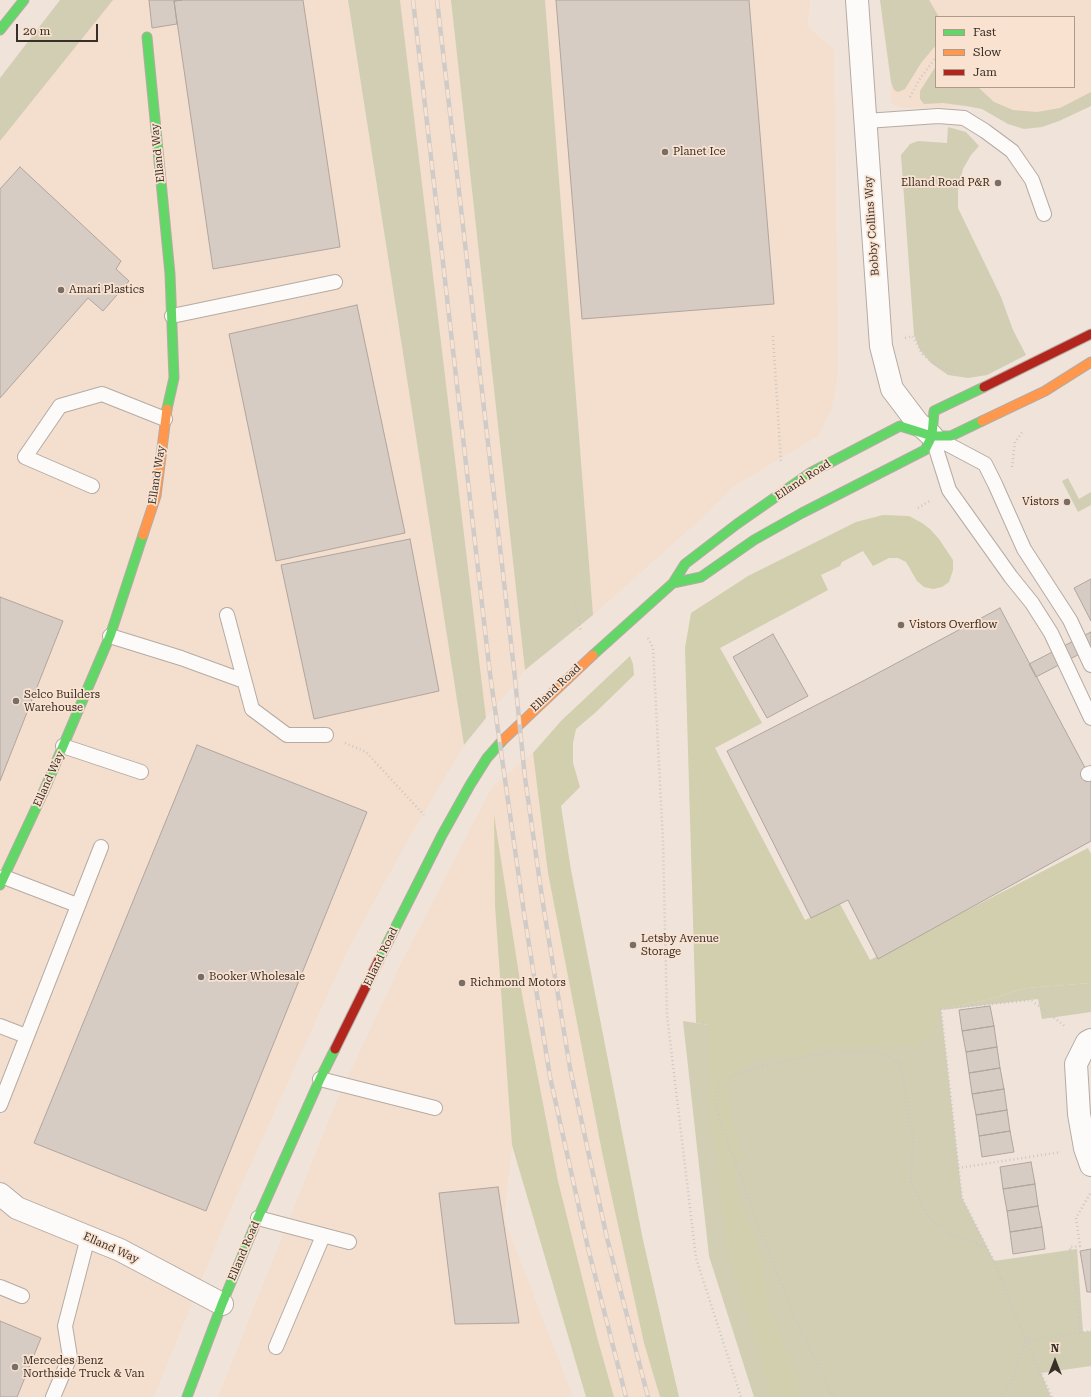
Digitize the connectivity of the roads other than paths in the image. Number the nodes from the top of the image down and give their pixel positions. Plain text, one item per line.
1 (24, 0) edge
2 (857, 0) edge
3 (0, 30) edge
4 (147, 37) dead end
5 (866, 121) junction
6 (1044, 214) dead end
7 (335, 282) dead end
8 (172, 316) junction
9 (1091, 334) edge
10 (1091, 362) edge
11 (165, 419) junction
12 (932, 436) junction
13 (92, 486) dead end
14 (673, 583) junction
15 (227, 614) dead end
16 (110, 636) junction
17 (1091, 665) edge
18 (244, 681) junction
19 (1091, 718) edge
20 (326, 735) road end
21 (63, 746) junction
22 (141, 772) dead end
23 (101, 846) dead end
24 (2, 881) edge
25 (77, 905) junction
26 (0, 1026) edge
27 (26, 1036) junction
28 (1089, 1041) edge
29 (320, 1080) junction
30 (0, 1105) edge
31 (435, 1108) dead end
32 (1088, 1157) edge
33 (0, 1194) edge
34 (258, 1218) junction
35 (323, 1236) junction
36 (88, 1237) junction
37 (349, 1242) dead end
38 (0, 1287) edge
39 (22, 1296) dead end
40 (222, 1304) junction
41 (276, 1347) dead end
42 (54, 1397) edge
43 (187, 1397) edge

1 - 3 main road
2 - 5 street, Bobby Collins Way
4 - 8 main road, Elland Way
5 - 6 lane
5 - 12 street, Bobby Collins Way
7 - 8 lane
8 - 11 main road, Elland Way
9 - 12 main road, Elland Road
10 - 12 main road, Elland Road
11 - 13 lane
11 - 16 main road, Elland Way
12 - 14 main road, Elland Road
12 - 14 main road, Elland Road
12 - 17 lane
12 - 19 lane
14 - 29 main road, Elland Road
15 - 18 lane
16 - 18 lane
16 - 21 main road, Elland Way
18 - 20 lane
21 - 22 lane
21 - 24 main road, Elland Way
23 - 25 lane
24 - 25 lane
25 - 27 lane
26 - 27 lane
27 - 30 lane
28 - 32 street
29 - 31 lane
29 - 34 main road, Elland Road
33 - 36 street, Elland Way
34 - 35 lane
34 - 40 main road, Elland Road
35 - 37 lane
35 - 41 lane
36 - 40 street, Elland Way
36 - 42 lane
38 - 39 lane
40 - 43 main road, Elland Road

